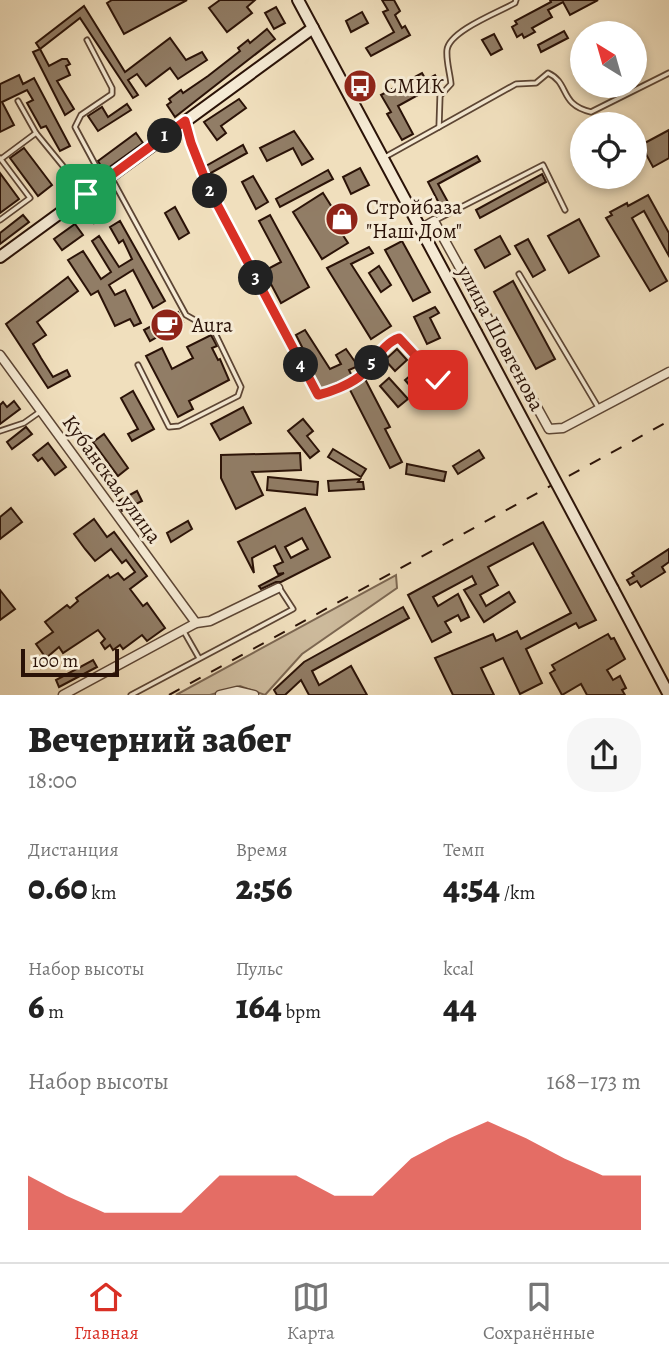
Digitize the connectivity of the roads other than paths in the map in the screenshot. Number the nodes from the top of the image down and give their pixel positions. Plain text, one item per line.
1 (298, 0) edge
2 (516, 0) edge
3 (313, 28) junction
4 (87, 40) dead end
5 (669, 73) edge
6 (18, 101) dead end
7 (185, 121) junction
8 (439, 127) junction
9 (36, 133) junction
10 (0, 158) edge
11 (383, 158) junction
12 (107, 179) junction
13 (86, 194) junction
14 (565, 210) dead end
15 (0, 220) edge
16 (434, 221) junction
17 (420, 229) junction
18 (0, 257) edge
19 (519, 274) dead end
20 (0, 355) edge
21 (138, 365) dead end
22 (669, 372) edge
23 (438, 380) dead end
24 (599, 409) junction
25 (41, 411) junction
26 (0, 431) edge
27 (278, 588) joint
28 (196, 623) junction
29 (183, 630) junction
30 (199, 657) junction
31 (63, 695) edge
32 (131, 695) edge
33 (220, 695) edge
34 (254, 695) edge
35 (669, 695) edge

1 - 3 street, улица Шовгенова
2 - 8 lane
3 - 7 street
3 - 11 street, улица Шовгенова
4 - 12 lane
5 - 8 lane
6 - 9 lane
7 - 12 street
7 - 23 lane
8 - 11 lane
9 - 10 lane
9 - 13 lane
10 - 15 lane
11 - 17 street, улица Шовгенова
12 - 13 street
12 - 21 lane
13 - 18 street
14 - 16 lane
16 - 17 street
16 - 24 street
17 - 35 street, улица Шовгенова, bridge
19 - 24 lane
20 - 25 street, Кубанская улица
22 - 24 street
25 - 26 lane
25 - 28 street, Кубанская улица
27 - 28 street
27 - 30 lane
28 - 29 street
29 - 30 lane
29 - 31 street
30 - 32 lane
33 - 34 street

